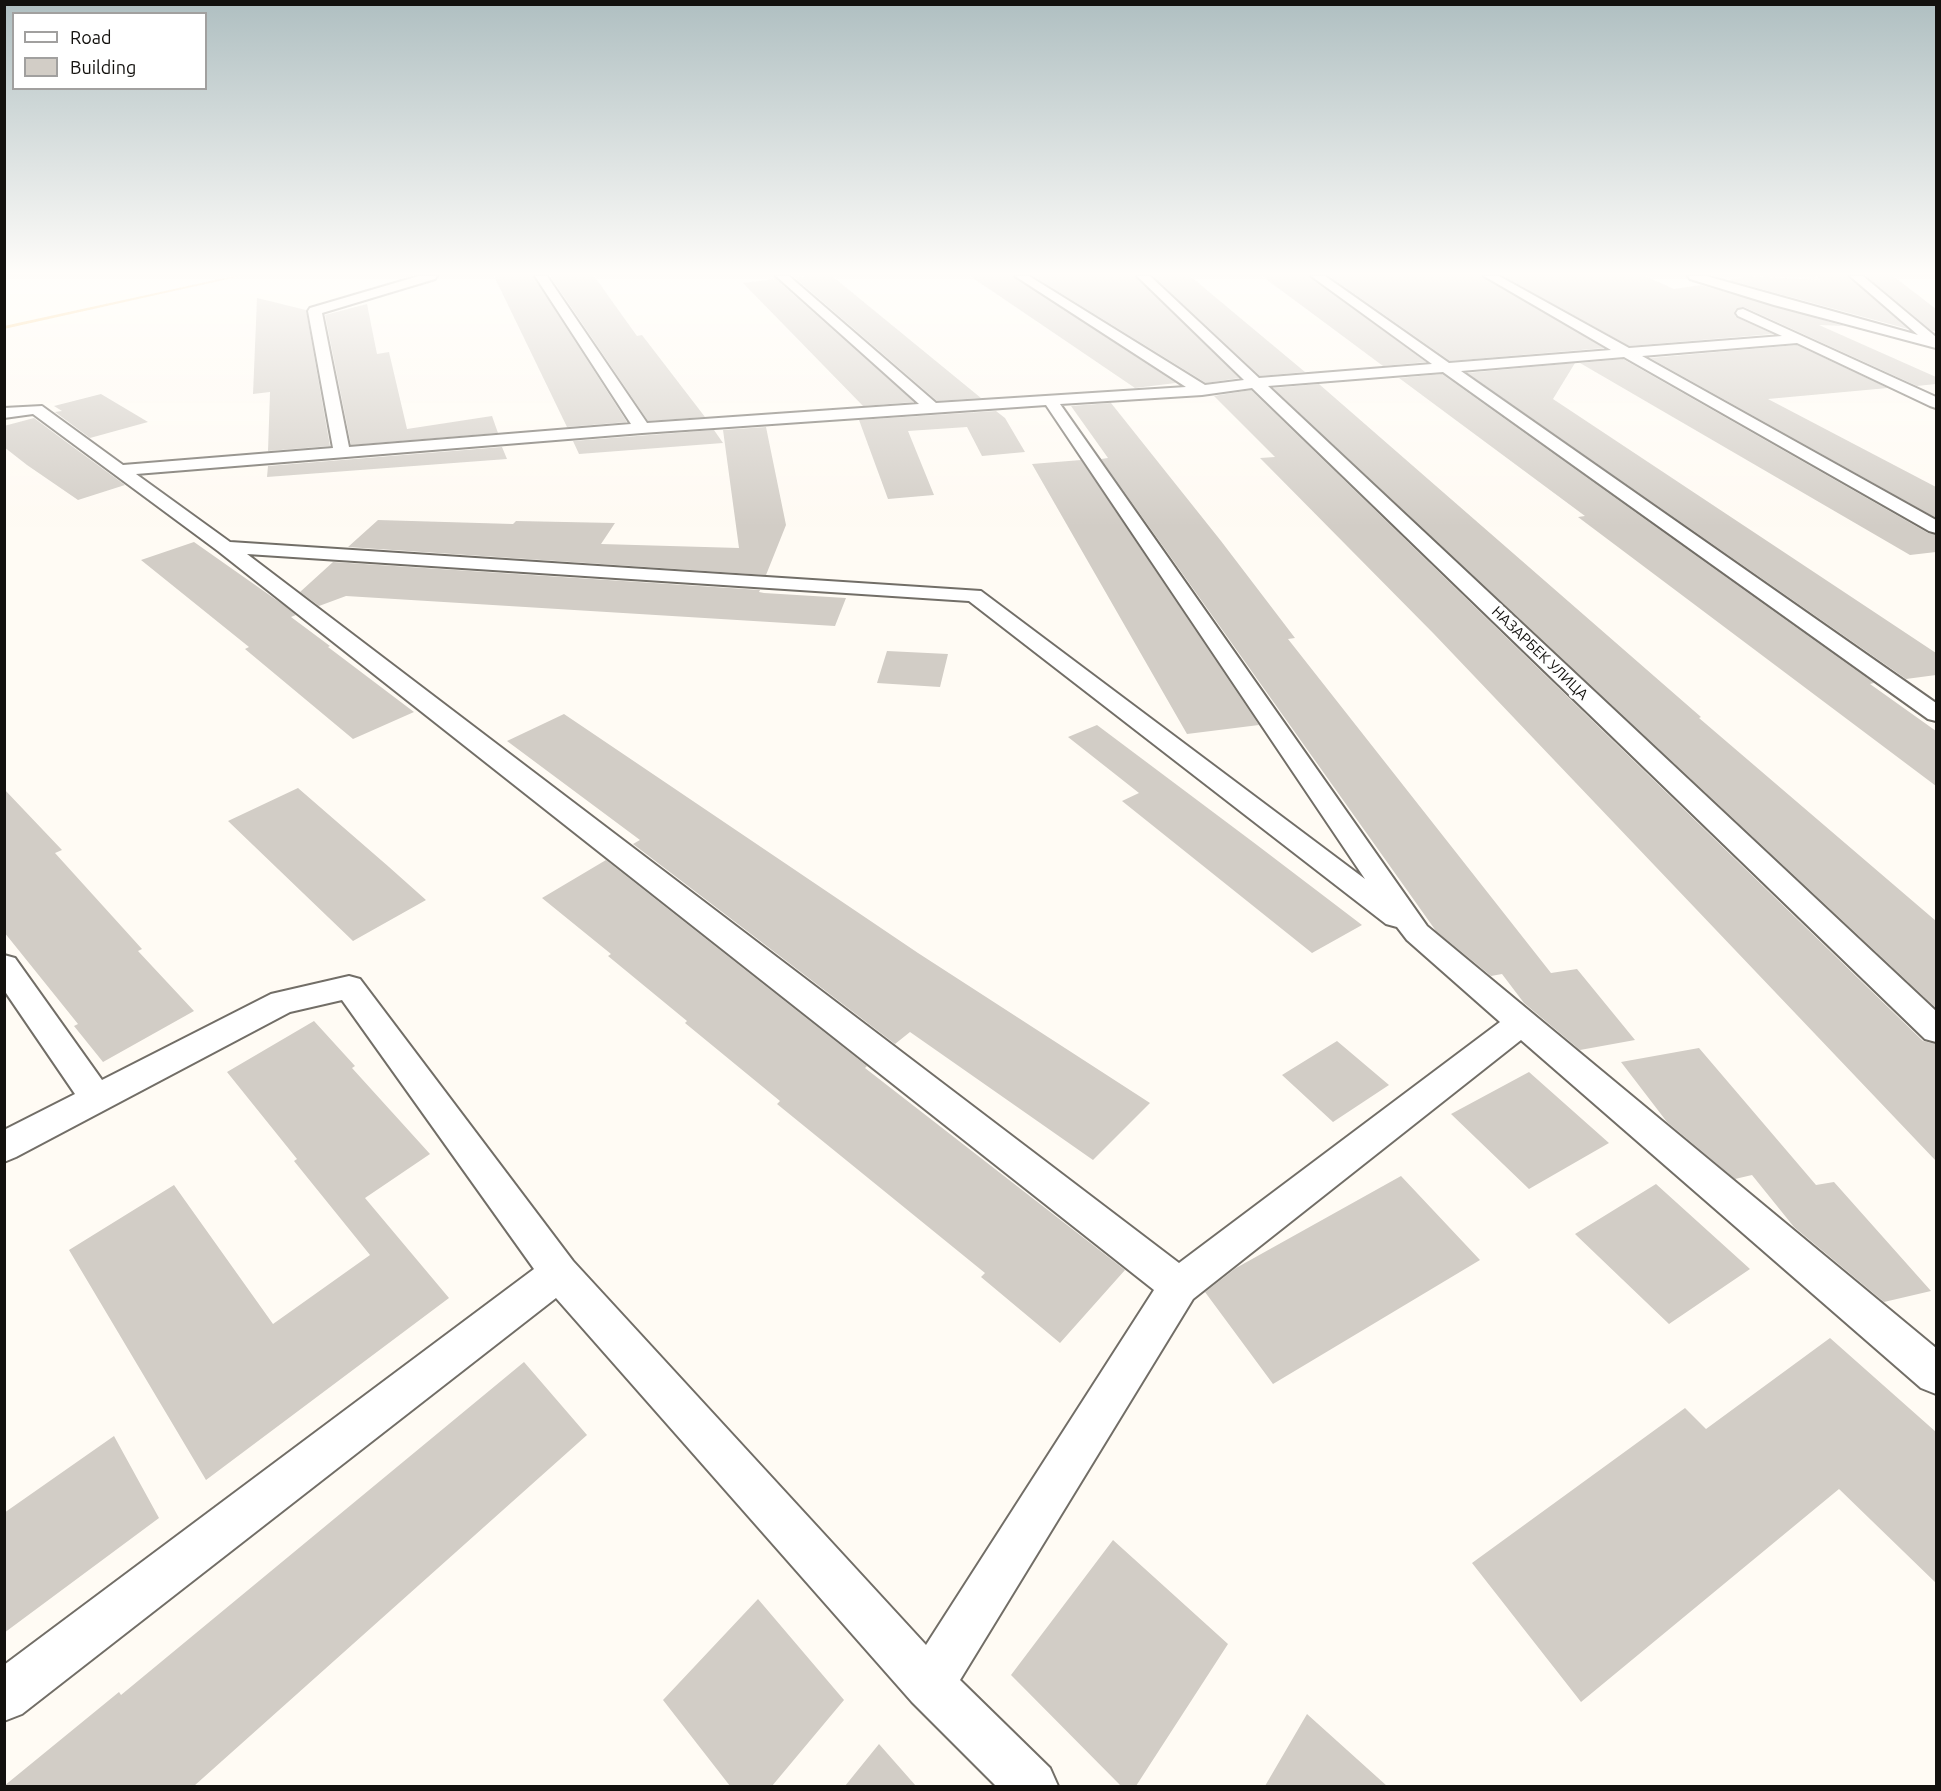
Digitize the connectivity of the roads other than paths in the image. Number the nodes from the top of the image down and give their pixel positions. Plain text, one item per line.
1 (324, 360) edge
2 (597, 360) edge
3 (877, 360) edge
4 (1154, 360) edge
5 (1230, 360) edge
6 (1435, 360) edge
7 (1542, 360) edge
8 (1639, 360) edge
9 (1842, 360) edge
10 (1446, 367) junction
11 (1255, 383) junction
12 (1203, 390) junction
13 (1049, 399) junction
14 (1936, 403) edge
15 (932, 408) junction
16 (4, 413) edge
17 (642, 428) junction
18 (342, 451) junction
19 (121, 470) junction
20 (1936, 527) edge
21 (225, 547) junction
22 (1936, 714) edge
23 (1417, 933) junction
24 (4, 966) edge
25 (1522, 1022) junction
26 (1936, 1030) edge
27 (97, 1099) junction
28 (4, 1147) edge
29 (559, 1274) junction
30 (1179, 1286) junction
31 (1936, 1374) edge
32 (929, 1685) junction
33 (4, 1696) edge
34 (1032, 1786) edge

1 - 18 street
2 - 17 street
3 - 15 street
4 - 12 street
5 - 11 street, НАЗАРБЕК УЛИЦА
6 - 10 street
7 - 10 street
8 - 20 street
9 - 14 street
10 - 11 street
10 - 22 street
11 - 12 street
11 - 26 street, НАЗАРБЕК УЛИЦА
12 - 13 street
13 - 15 street
13 - 23 street
15 - 17 street
16 - 19 street
17 - 18 street
18 - 19 street
19 - 21 street
21 - 23 street
21 - 30 street
23 - 25 street
24 - 27 street
25 - 30 street
25 - 31 street
27 - 28 street
27 - 29 street
29 - 32 street
29 - 33 street
30 - 32 street
32 - 34 street

